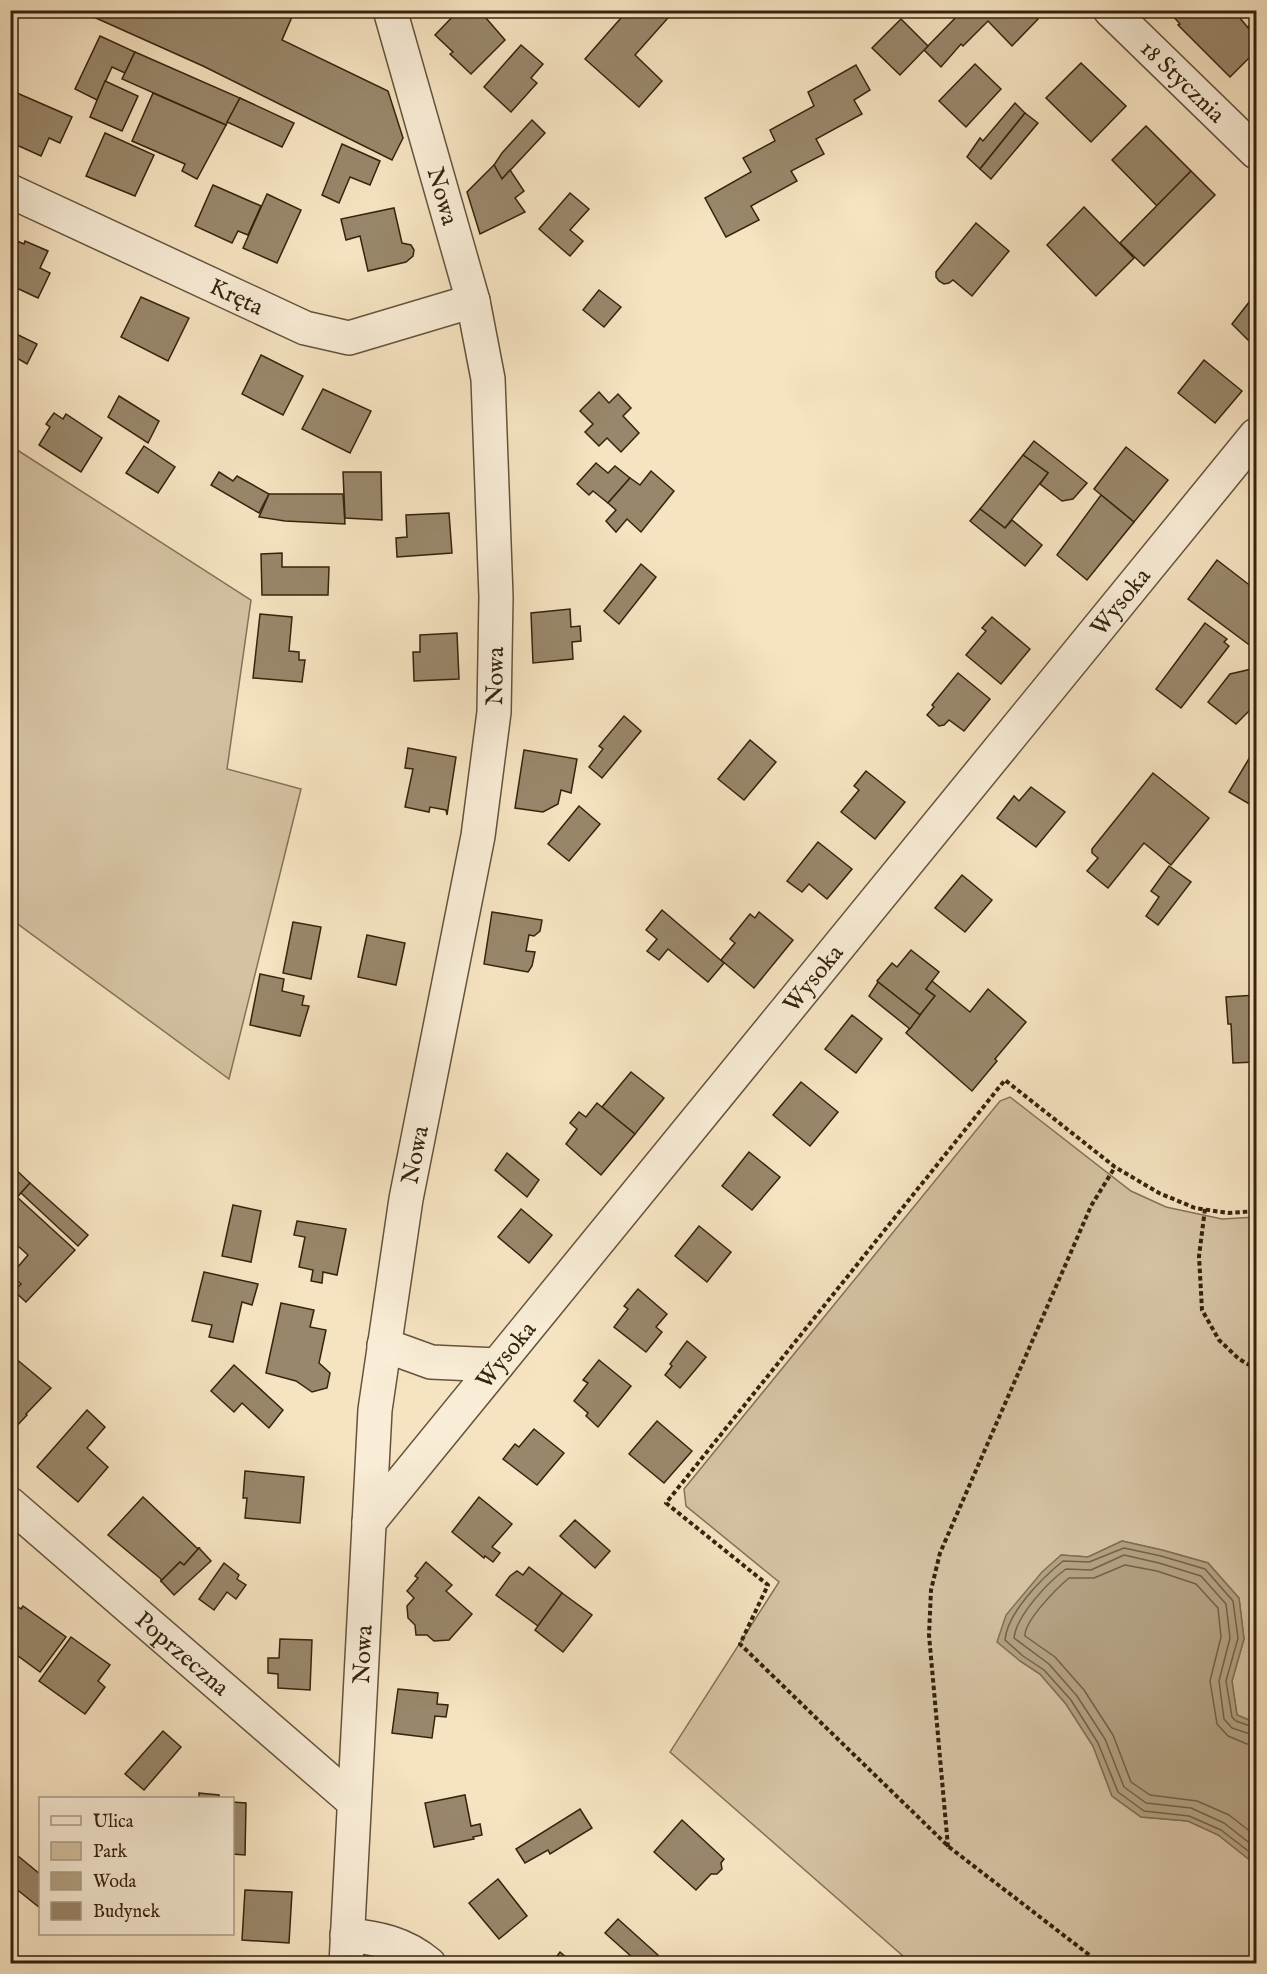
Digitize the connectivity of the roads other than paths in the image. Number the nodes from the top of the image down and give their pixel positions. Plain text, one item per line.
1 (390, 10) edge
2 (1110, 10) edge
3 (1252, 139) edge
4 (10, 191) edge
5 (473, 301) junction
6 (1257, 435) edge
7 (384, 1345) junction
8 (497, 1365) junction
9 (15, 1517) edge
10 (369, 1522) junction
11 (354, 1802) junction
12 (346, 1949) edge
13 (429, 1964) edge

1 - 5 street, Nowa
2 - 3 street, 18 Stycznia
4 - 5 street, Kręta
5 - 7 street, Nowa
6 - 8 street, Wysoka
7 - 8 street
7 - 10 street, Nowa
8 - 10 street, Wysoka
9 - 11 street, Poprzeczna
10 - 11 street, Nowa
11 - 12 street, Nowa
12 - 13 street

